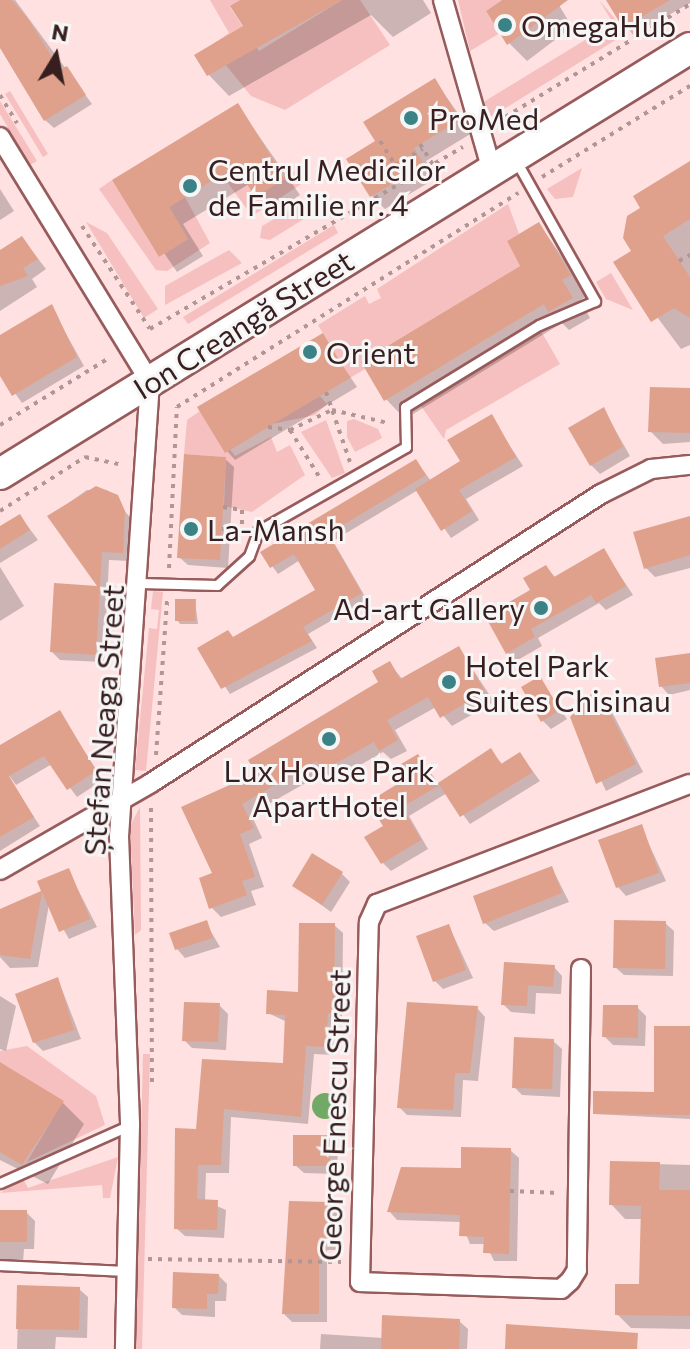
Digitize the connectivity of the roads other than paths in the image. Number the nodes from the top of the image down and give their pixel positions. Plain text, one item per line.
1 (443, 0) edge
2 (690, 48) edge
3 (0, 137) edge
4 (503, 164) junction
5 (150, 382) junction
6 (690, 465) edge
7 (0, 474) edge
8 (140, 583) junction
9 (690, 784) edge
10 (122, 795) junction
11 (0, 870) edge
12 (581, 969) dead end
13 (130, 1125) junction
14 (0, 1183) edge
15 (0, 1265) edge
16 (127, 1271) junction
17 (125, 1349) edge

1 - 4 street
2 - 4 main road, Ion Creangă Street
3 - 5 street
4 - 5 main road, Ion Creangă Street
4 - 8 lane
5 - 7 main road, Ion Creangă Street
5 - 8 street, Ștefan Neaga Street
6 - 10 street
8 - 10 street, Ștefan Neaga Street
9 - 12 street, George Enescu Street
10 - 11 street
10 - 13 street, Ștefan Neaga Street
13 - 14 lane
13 - 16 street, Ștefan Neaga Street
15 - 16 lane
16 - 17 street, Ștefan Neaga Street

